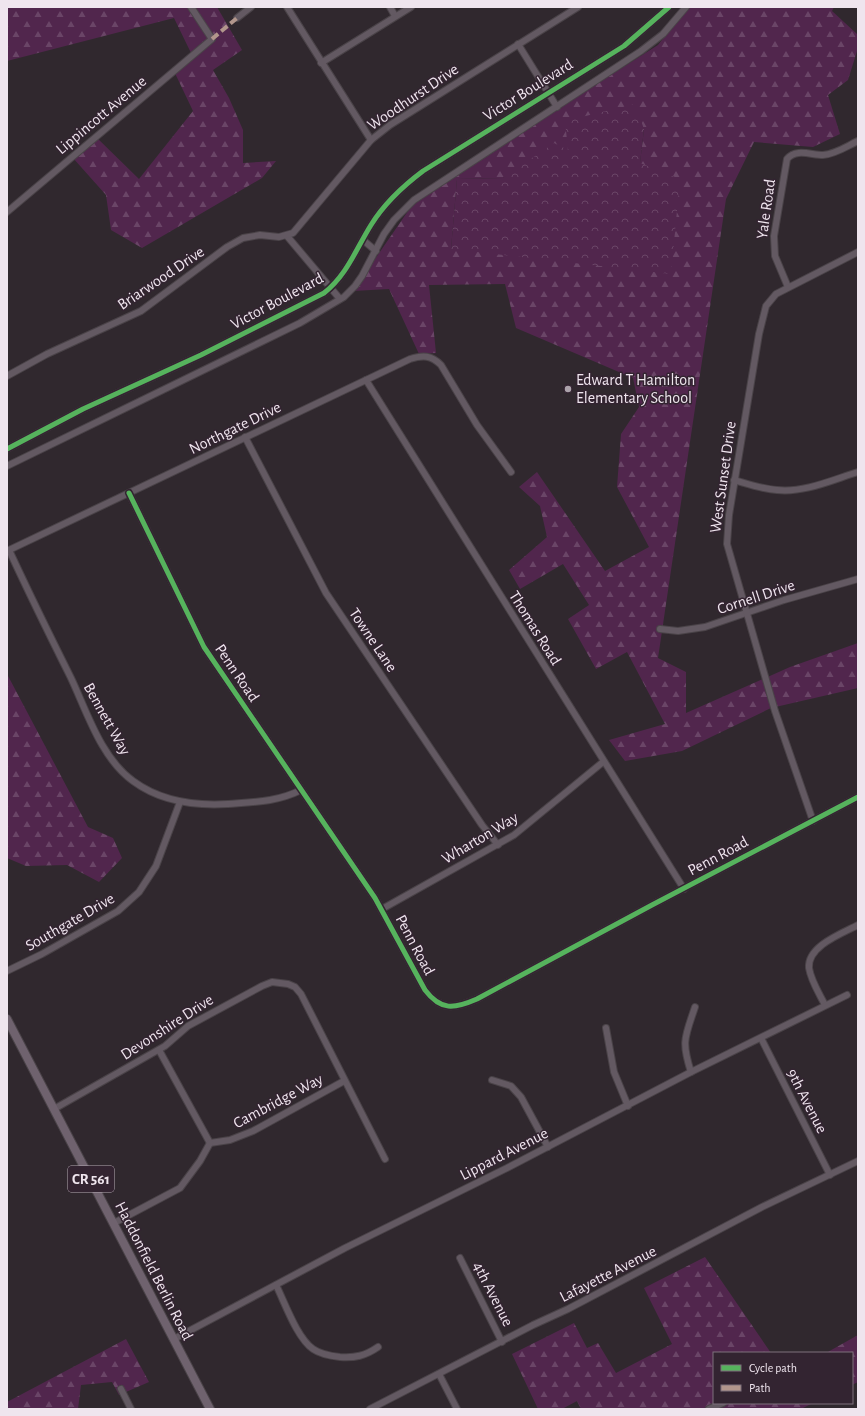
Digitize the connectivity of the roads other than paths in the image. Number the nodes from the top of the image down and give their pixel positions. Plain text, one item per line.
1 (191, 7) edge
2 (251, 7) edge
3 (287, 7) edge
4 (390, 7) edge
5 (411, 7) edge
6 (578, 7) edge
7 (669, 7) edge
8 (686, 7) edge
9 (395, 16) junction
10 (237, 18) dead end
11 (518, 44) junction
12 (321, 63) junction
13 (549, 93) junction
14 (557, 107) junction
15 (371, 140) junction
16 (858, 141) edge
17 (7, 212) edge
18 (287, 236) junction
19 (363, 240) junction
20 (376, 251) junction
21 (858, 252) edge
22 (788, 287) junction
23 (331, 288) junction
24 (340, 299) junction
25 (7, 376) edge
26 (366, 380) junction
27 (246, 437) junction
28 (7, 448) edge
29 (7, 466) edge
30 (511, 472) dead end
31 (858, 472) edge
32 (734, 480) junction
33 (129, 493) junction
34 (8, 551) edge
35 (858, 579) edge
36 (746, 613) junction
37 (660, 629) dead end
38 (603, 762) junction
39 (301, 790) junction
40 (858, 797) edge
41 (180, 802) junction
42 (813, 821) junction
43 (498, 845) junction
44 (684, 889) junction
45 (382, 910) junction
46 (858, 925) edge
47 (7, 971) edge
48 (847, 995) dead end
49 (825, 1005) junction
50 (695, 1007) dead end
51 (7, 1019) edge
52 (606, 1028) dead end
53 (761, 1038) junction
54 (159, 1050) junction
55 (691, 1072) junction
56 (344, 1080) junction
57 (492, 1080) dead end
58 (628, 1106) junction
59 (54, 1109) junction
60 (210, 1143) junction
61 (548, 1147) junction
62 (385, 1159) dead end
63 (858, 1161) edge
64 (830, 1175) junction
65 (114, 1223) junction
66 (460, 1258) dead end
67 (276, 1285) junction
68 (174, 1339) junction
69 (502, 1342) junction
70 (378, 1348) dead end
71 (439, 1374) junction
72 (120, 1389) dead end
73 (721, 1404) edge
74 (131, 1409) edge
75 (210, 1409) edge
76 (372, 1409) edge
77 (457, 1409) edge
78 (709, 1409) edge

1 - 17 street, Lippincott Avenue
2 - 10 street
3 - 12 street
4 - 9 street
5 - 9 street
6 - 11 street, Woodhurst Drive
7 - 13 street, Victor Boulevard
8 - 14 street, Victor Boulevard
9 - 12 street
11 - 13 street
11 - 15 street, Woodhurst Drive
12 - 15 street
13 - 14 street
13 - 19 street, Victor Boulevard
14 - 20 street, Victor Boulevard
15 - 18 street, Woodhurst Drive
16 - 22 street, Yale Road
18 - 23 street
18 - 25 street, Briarwood Drive
19 - 20 street
19 - 23 street, Victor Boulevard
20 - 24 street, Victor Boulevard
21 - 22 street, West Sunset Drive
22 - 32 street, West Sunset Drive
23 - 24 street
23 - 28 street, Victor Boulevard
24 - 29 street, Victor Boulevard
26 - 27 street, Northgate Drive
26 - 30 street, Northgate Drive
26 - 38 street, Thomas Road
27 - 33 street, Northgate Drive
27 - 43 street, Towne Lane
31 - 32 street
32 - 36 street, West Sunset Drive
33 - 34 street, Northgate Drive
33 - 39 street, Penn Road
34 - 41 street, Bennett Way
35 - 36 street, Cornell Drive
36 - 37 street, Cornell Drive
36 - 42 street, West Sunset Drive
38 - 43 street, Wharton Way
38 - 44 street, Thomas Road
39 - 41 street, Bennett Way
39 - 45 street, Penn Road
40 - 42 street, Penn Road
41 - 47 street, Southgate Drive
42 - 44 street, Penn Road
43 - 45 street, Wharton Way
44 - 45 street, Penn Road
46 - 49 street
48 - 49 street, Lippard Avenue
49 - 53 street, Lippard Avenue
50 - 55 street
51 - 59 main road, Haddonfield Berlin Road / CR 561
52 - 58 street
53 - 55 street, Lippard Avenue
53 - 64 street, 9th Avenue
54 - 56 street, Devonshire Drive
54 - 59 street, Devonshire Drive
54 - 60 street
55 - 58 street, Lippard Avenue
56 - 60 street, Cambridge Way
56 - 62 street, Devonshire Drive
57 - 61 street
58 - 61 street, Lippard Avenue
59 - 65 main road, Haddonfield Berlin Road / CR 561
60 - 65 street
61 - 67 street, Lippard Avenue
63 - 64 street, Lafayette Avenue
64 - 69 street, Lafayette Avenue
65 - 68 main road, Haddonfield Berlin Road / CR 561
66 - 69 street, 4th Avenue
67 - 68 street, Lippard Avenue
67 - 70 street
68 - 75 main road, Haddonfield Berlin Road / CR 561
69 - 71 street, Lafayette Avenue
71 - 76 street, Lafayette Avenue
71 - 77 street
72 - 74 street
73 - 78 street

